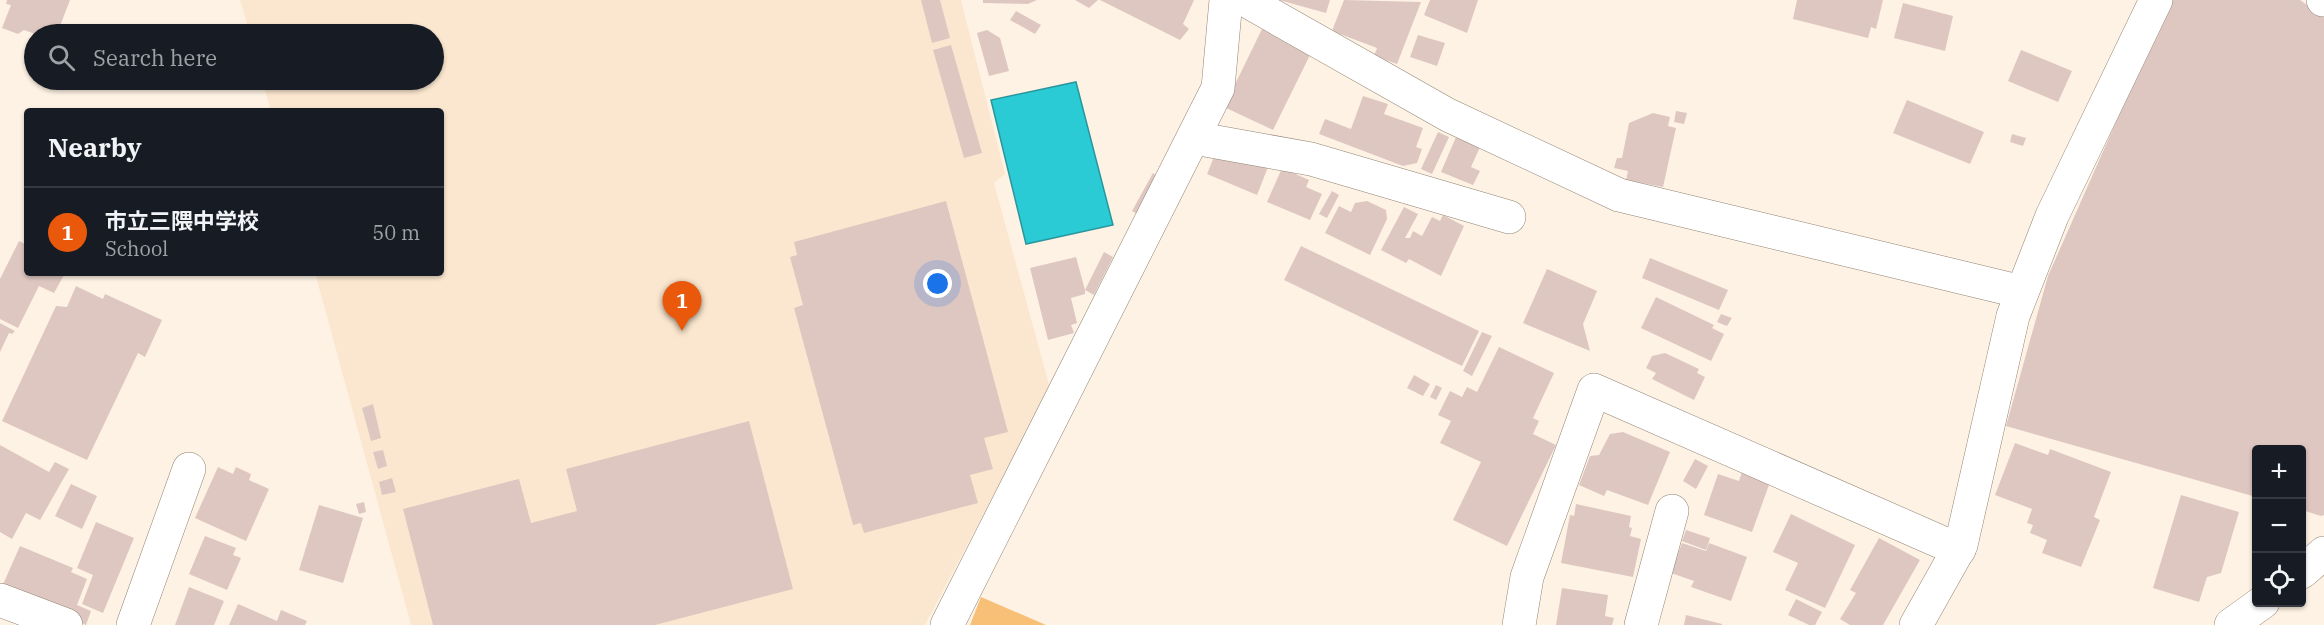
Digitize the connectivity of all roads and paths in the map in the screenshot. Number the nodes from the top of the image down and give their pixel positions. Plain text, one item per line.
1 (1226, 0) edge
2 (1245, 0) edge
3 (2156, 0) edge
4 (1194, 138) junction
5 (1509, 217) dead end
6 (2022, 292) junction
7 (189, 469) dead end
8 (1672, 511) dead end
9 (1959, 550) junction
10 (2324, 553) edge
11 (2306, 568) edge
12 (0, 600) edge
13 (2258, 607) edge
14 (66, 625) edge
15 (133, 625) edge
16 (947, 625) edge
17 (1518, 625) edge
18 (1641, 625) edge
19 (1916, 625) edge
20 (2231, 625) edge

1 - 4 street
2 - 6 street
3 - 6 street
4 - 5 street
4 - 16 street
6 - 9 street
7 - 15 street
8 - 18 street
9 - 17 street
9 - 19 street
10 - 11 street
12 - 14 street
13 - 20 street

